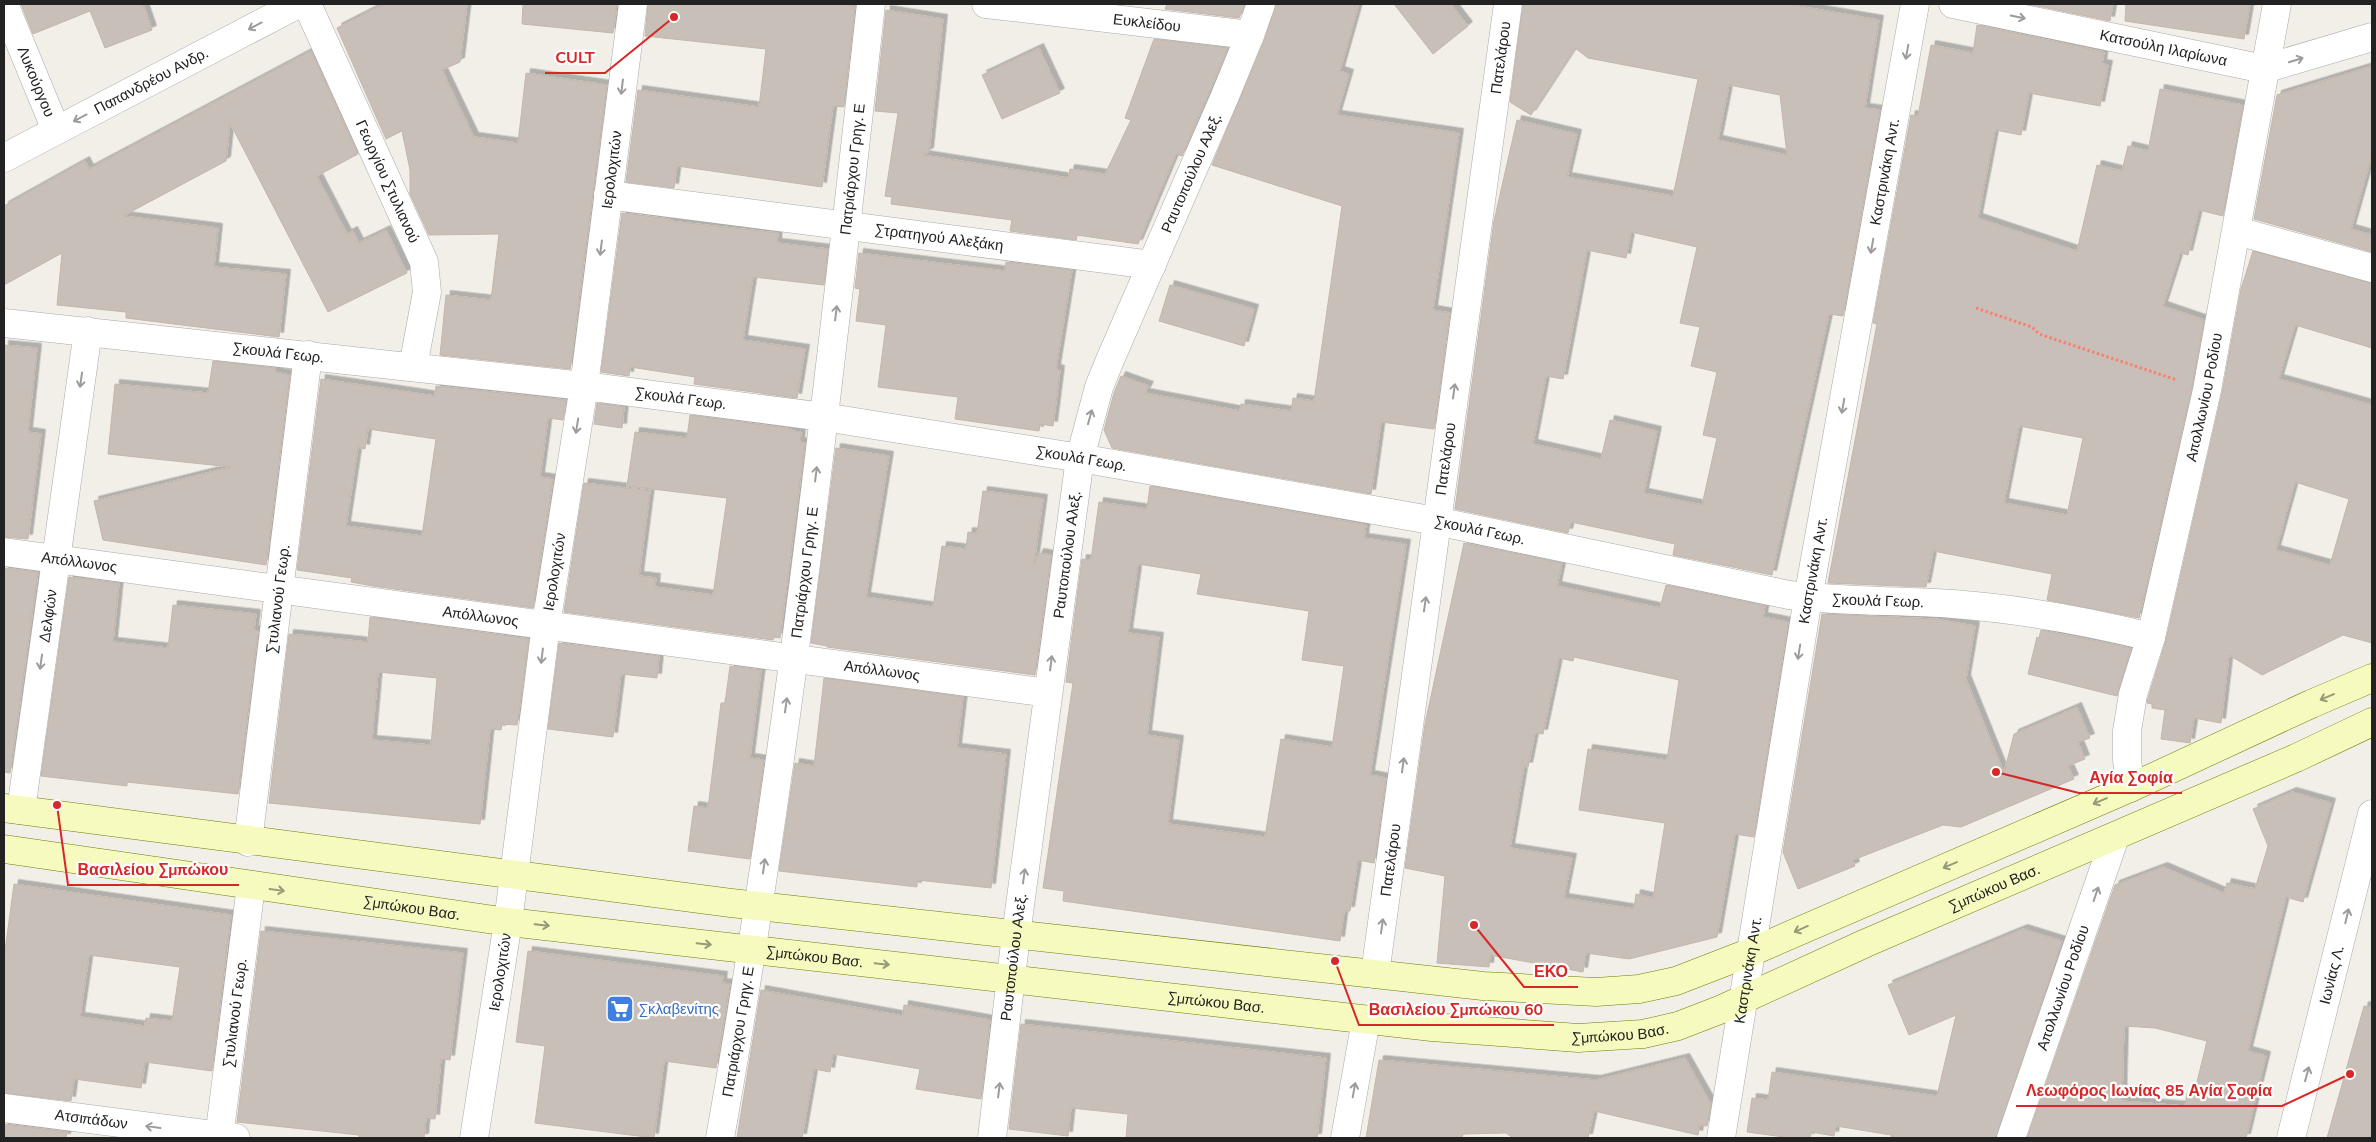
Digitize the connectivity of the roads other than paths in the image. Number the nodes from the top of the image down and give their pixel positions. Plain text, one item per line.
1 (4, 4) edge
2 (298, 4) edge
3 (307, 4) edge
4 (633, 4) edge
5 (871, 4) edge
6 (986, 4) edge
7 (1261, 4) edge
8 (1508, 4) edge
9 (1915, 4) edge
10 (1953, 4) edge
11 (2277, 4) edge
12 (1128, 12) edge
13 (1250, 35) junction
14 (2372, 37) edge
15 (2264, 70) junction
16 (56, 130) junction
17 (4, 158) edge
18 (608, 195) junction
19 (846, 226) junction
20 (2237, 231) junction
21 (1152, 265) junction
22 (2372, 268) edge
23 (4, 323) edge
24 (88, 332) junction
25 (308, 355) junction
26 (413, 367) junction
27 (584, 386) junction
28 (824, 417) junction
29 (1080, 458) junction
30 (1436, 521) junction
31 (4, 552) edge
32 (55, 559) junction
33 (279, 589) junction
34 (1808, 598) junction
35 (546, 625) junction
36 (2151, 637) junction
37 (792, 658) junction
38 (2372, 678) edge
39 (1048, 693) junction
40 (2372, 722) edge
41 (2130, 788) junction
42 (12, 809) edge
43 (2372, 814) edge
44 (2115, 837) junction
45 (248, 842) junction
46 (4, 855) edge
47 (514, 876) junction
48 (251, 886) junction
49 (759, 905) junction
50 (508, 922) junction
51 (1016, 935) junction
52 (752, 949) junction
53 (1751, 952) junction
54 (1375, 974) junction
55 (1011, 979) junction
56 (1744, 1000) junction
57 (1366, 1020) junction
58 (4, 1108) edge
59 (225, 1138) edge
60 (474, 1138) edge
61 (720, 1138) edge
62 (992, 1138) edge
63 (1345, 1138) edge
64 (1720, 1138) edge
65 (2011, 1138) edge
66 (2291, 1138) edge

1 - 16 street, Λυκούργου
2 -> 16 street, Παπανδρέου Ανδρ.
3 - 26 street, Γεωργίου Στυλιανού
4 -> 18 street, Ιερολοχιτών
5 - 19 street, Πατριάρχου Γρηγ. Ε
6 - 12 street, Ευκλείδου
7 - 13 street, Ραυτοπούλου Αλεξ.
30 -> 8 street, Πατελάρου
9 -> 34 street, Καστρινάκη Αντ.
10 -> 15 street, Κατσούλη Ιλαρίωνα
11 - 15 street, Απολλωνίου Ροδίου
12 - 13 street, Ευκλείδου
13 - 21 street, Ραυτοπούλου Αλεξ.
15 -> 14 street, Κατσούλη Ιλαρίωνα
15 - 20 street, Απολλωνίου Ροδίου
16 - 17 street, Παπανδρέου Ανδρ.
18 - 19 street, Στρατηγού Αλεξάκη
18 -> 27 street, Ιερολοχιτών
19 - 21 street, Στρατηγού Αλεξάκη
28 -> 19 street, Πατριάρχου Γρηγ. Ε
20 - 22 street
20 - 36 street, Απολλωνίου Ροδίου
29 -> 21 street, Ραυτοπούλου Αλεξ.
23 - 24 street, Σκουλά Γεωρ.
24 - 25 street, Σκουλά Γεωρ.
24 -> 32 street, Δελφών
25 - 26 street, Σκουλά Γεωρ.
25 - 33 street, Στυλιανού Γεωρ.
26 - 27 street, Σκουλά Γεωρ.
27 - 28 street, Σκουλά Γεωρ.
27 -> 35 street, Ιερολοχιτών
28 - 29 street, Σκουλά Γεωρ.
37 -> 28 street, Πατριάρχου Γρηγ. Ε
29 - 30 street, Σκουλά Γεωρ.
39 -> 29 street, Ραυτοπούλου Αλεξ.
30 - 34 street, Σκουλά Γεωρ.
54 -> 30 street, Πατελάρου
31 - 32 street, Απόλλωνος
32 - 33 street, Απόλλωνος
32 -> 42 street, Δελφών
33 - 35 street, Απόλλωνος
33 - 45 street, Στυλιανού Γεωρ.
34 - 36 street, Σκουλά Γεωρ.
34 -> 53 street, Καστρινάκη Αντ.
35 - 37 street, Απόλλωνος
35 -> 47 street, Ιερολοχιτών
36 - 41 street, Απολλωνίου Ροδίου
37 - 39 street, Απόλλωνος
49 -> 37 street, Πατριάρχου Γρηγ. Ε
38 -> 41 main road
51 -> 39 street, Ραυτοπούλου Αλεξ.
40 - 44 main road, Σμπώκου Βασ.
41 -> 53 main road
42 - 45 main road
66 -> 43 street, Ιωνίας Λ.
44 - 56 main road, Σμπώκου Βασ.
65 -> 44 street, Απολλωνίου Ροδίου
45 - 47 main road
46 - 48 main road, Σμπώκου Βασ.
47 - 49 main road
47 - 50 street, Ιερολοχιτών
48 -> 50 main road, Σμπώκου Βασ.
48 - 59 street, Στυλιανού Γεωρ.
49 - 51 main road
49 - 52 street, Πατριάρχου Γρηγ. Ε
50 -> 52 main road, Σμπώκου Βασ.
50 - 60 street, Ιερολοχιτών
51 - 54 main road
51 - 55 street, Ραυτοπούλου Αλεξ.
52 -> 55 main road, Σμπώκου Βασ.
52 - 61 street, Πατριάρχου Γρηγ. Ε
53 - 54 main road
53 - 56 street, Καστρινάκη Αντ.
55 - 57 main road, Σμπώκου Βασ.
62 -> 55 street, Ραυτοπούλου Αλεξ.
56 - 57 main road, Σμπώκου Βασ.
56 - 64 street, Καστρινάκη Αντ.
63 -> 57 street
59 -> 58 street, Ατσιπάδων

